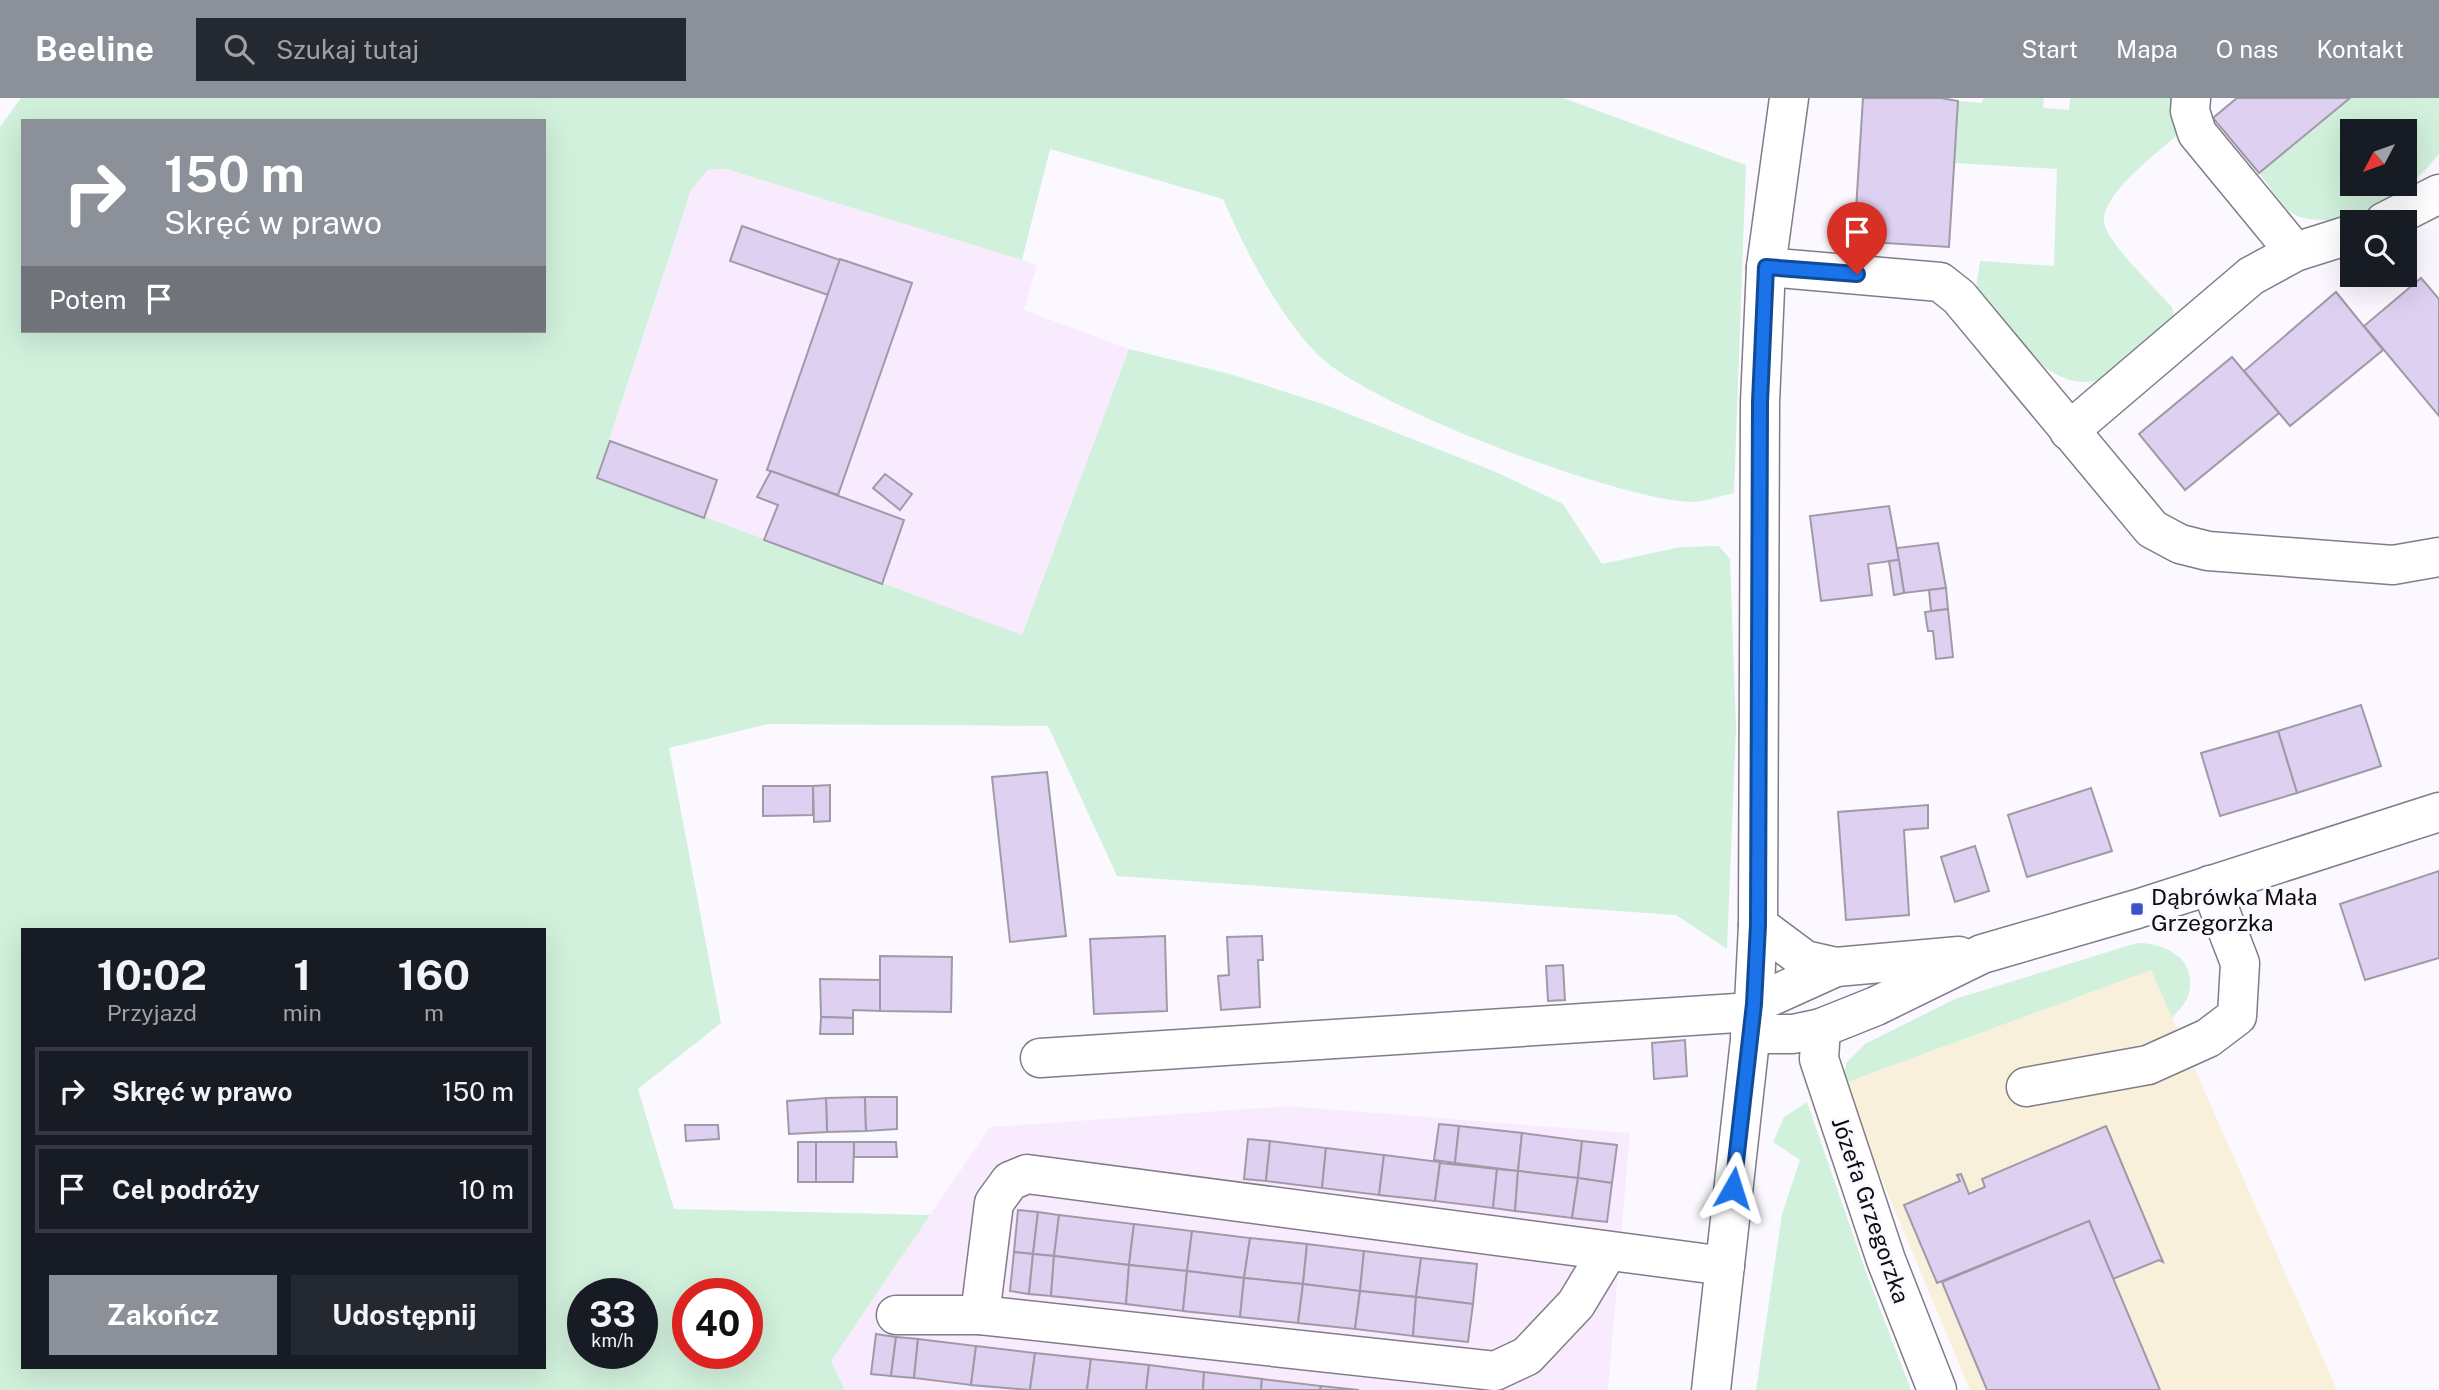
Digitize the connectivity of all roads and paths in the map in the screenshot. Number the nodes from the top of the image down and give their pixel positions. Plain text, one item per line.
1 (1789, 98) edge
2 (2191, 98) edge
3 (2439, 194) edge
4 (2408, 210) edge
5 (2340, 238) edge
6 (2295, 252) junction
7 (1766, 267) junction
8 (2069, 431) junction
9 (2439, 557) edge
10 (2439, 812) edge
11 (2210, 885) junction
12 (1758, 925) junction
13 (1982, 954) junction
14 (1836, 967) junction
15 (1752, 1017) junction
16 (1821, 1028) junction
17 (1040, 1058) dead end
18 (2026, 1087) dead end
19 (1608, 1251) junction
20 (1726, 1266) junction
21 (896, 1315) dead end
22 (980, 1315) junction
23 (1711, 1390) edge
24 (1937, 1390) edge

1 - 7 street
2 - 6 street
3 - 4 street
5 - 6 street
6 - 8 street
7 - 8 street
7 - 12 street
8 - 9 street
10 - 11 street
11 - 13 street
11 - 18 street
12 - 14 street
12 - 15 street
13 - 14 street
13 - 16 street
14 - 15 street
15 - 16 street
15 - 17 street
15 - 20 street
16 - 24 street, Józefa Grzegorzka
19 - 20 street
19 - 22 street
19 - 22 street
20 - 23 street
21 - 22 street

